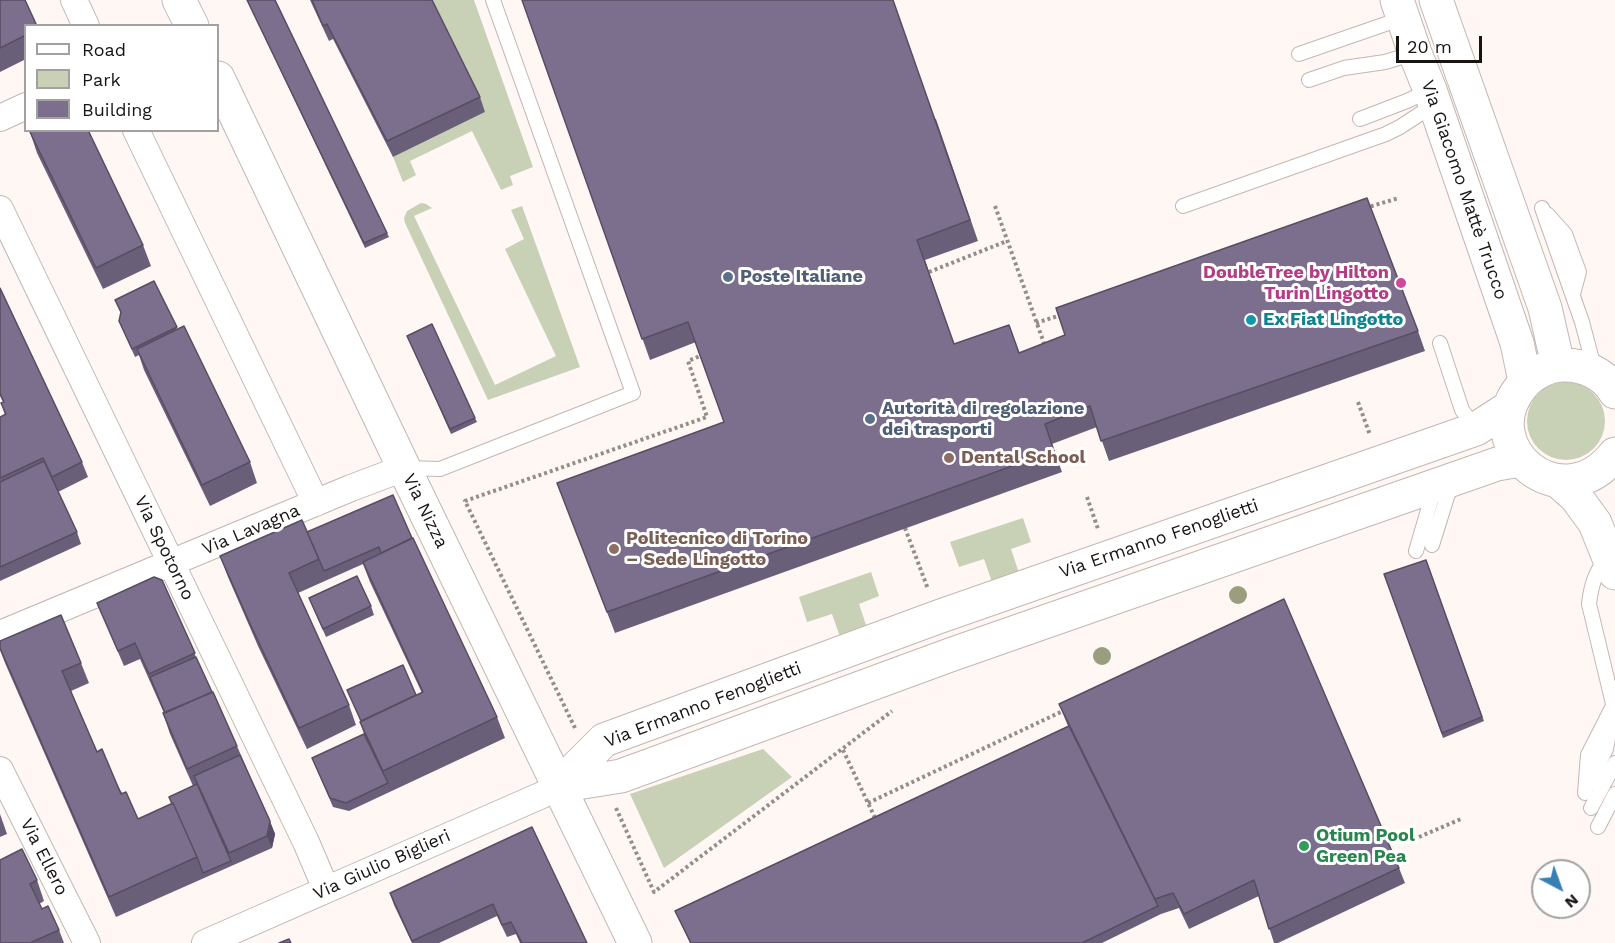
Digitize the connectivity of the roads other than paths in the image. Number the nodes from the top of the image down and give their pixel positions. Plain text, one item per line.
1 (74, 0) edge
2 (179, 0) edge
3 (493, 0) edge
4 (1439, 3) edge
5 (1400, 9) edge
6 (85, 24) edge
7 (191, 24) edge
8 (1415, 53) junction
9 (1299, 54) dead end
10 (219, 80) edge
11 (1309, 80) dead end
12 (1432, 97) junction
13 (24, 107) edge
14 (0, 118) edge
15 (1360, 119) dead end
16 (137, 132) edge
17 (1183, 206) dead end
18 (0, 208) edge
19 (1542, 208) dead end
20 (1440, 343) dead end
21 (1558, 365) junction
22 (1610, 385) edge
23 (1517, 394) junction
24 (1476, 429) junction
25 (1615, 454) edge
26 (1520, 460) junction
27 (404, 468) junction
28 (1444, 482) junction
29 (1558, 482) junction
30 (316, 502) junction
31 (1432, 545) dead end
32 (1416, 551) dead end
33 (171, 563) junction
34 (1612, 565) edge
35 (0, 634) edge
36 (1615, 706) edge
37 (1615, 712) edge
38 (1615, 763) edge
39 (0, 770) edge
40 (558, 786) junction
41 (1585, 793) dead end
42 (1615, 794) edge
43 (1591, 808) dead end
44 (1598, 827) dead end
45 (327, 889) junction
46 (87, 943) edge
47 (205, 943) edge
48 (635, 943) edge

1 - 6 street
2 - 7 street
3 - 27 lane
4 - 21 street, Via Giacomo Mattè Trucco
5 - 8 street, Via Giacomo Mattè Trucco
5 - 9 lane
8 - 11 lane
8 - 12 street, Via Giacomo Mattè Trucco
10 - 27 street, Via Nizza
12 - 15 lane
12 - 17 lane
12 - 23 street, Via Giacomo Mattè Trucco
13 - 14 street
16 - 30 street
18 - 33 street, Via Spotorno
19 - 22 lane
20 - 24 lane
21 - 22 street
21 - 23 street, Via Ermanno Fenoglietti
23 - 24 street, Via Ermanno Fenoglietti
23 - 26 street, Via Giacomo Mattè Trucco
24 - 40 street, Via Ermanno Fenoglietti
25 - 29 street
26 - 28 street, Via Ermanno Fenoglietti
26 - 29 street
27 - 30 street, Via Lavagna
27 - 40 street, Via Nizza
28 - 31 lane
28 - 32 lane
28 - 40 street, Via Ermanno Fenoglietti
29 - 34 street
30 - 33 street, Via Lavagna
33 - 35 street, Via Lavagna
33 - 45 street, Via Spotorno
34 - 36 lane
36 - 37 lane
36 - 41 lane
38 - 43 lane
39 - 46 street, Via Ellero
40 - 45 street, Via Giulio Biglieri
40 - 48 street, Via Nizza
42 - 44 lane
45 - 47 street, Via Giulio Biglieri

